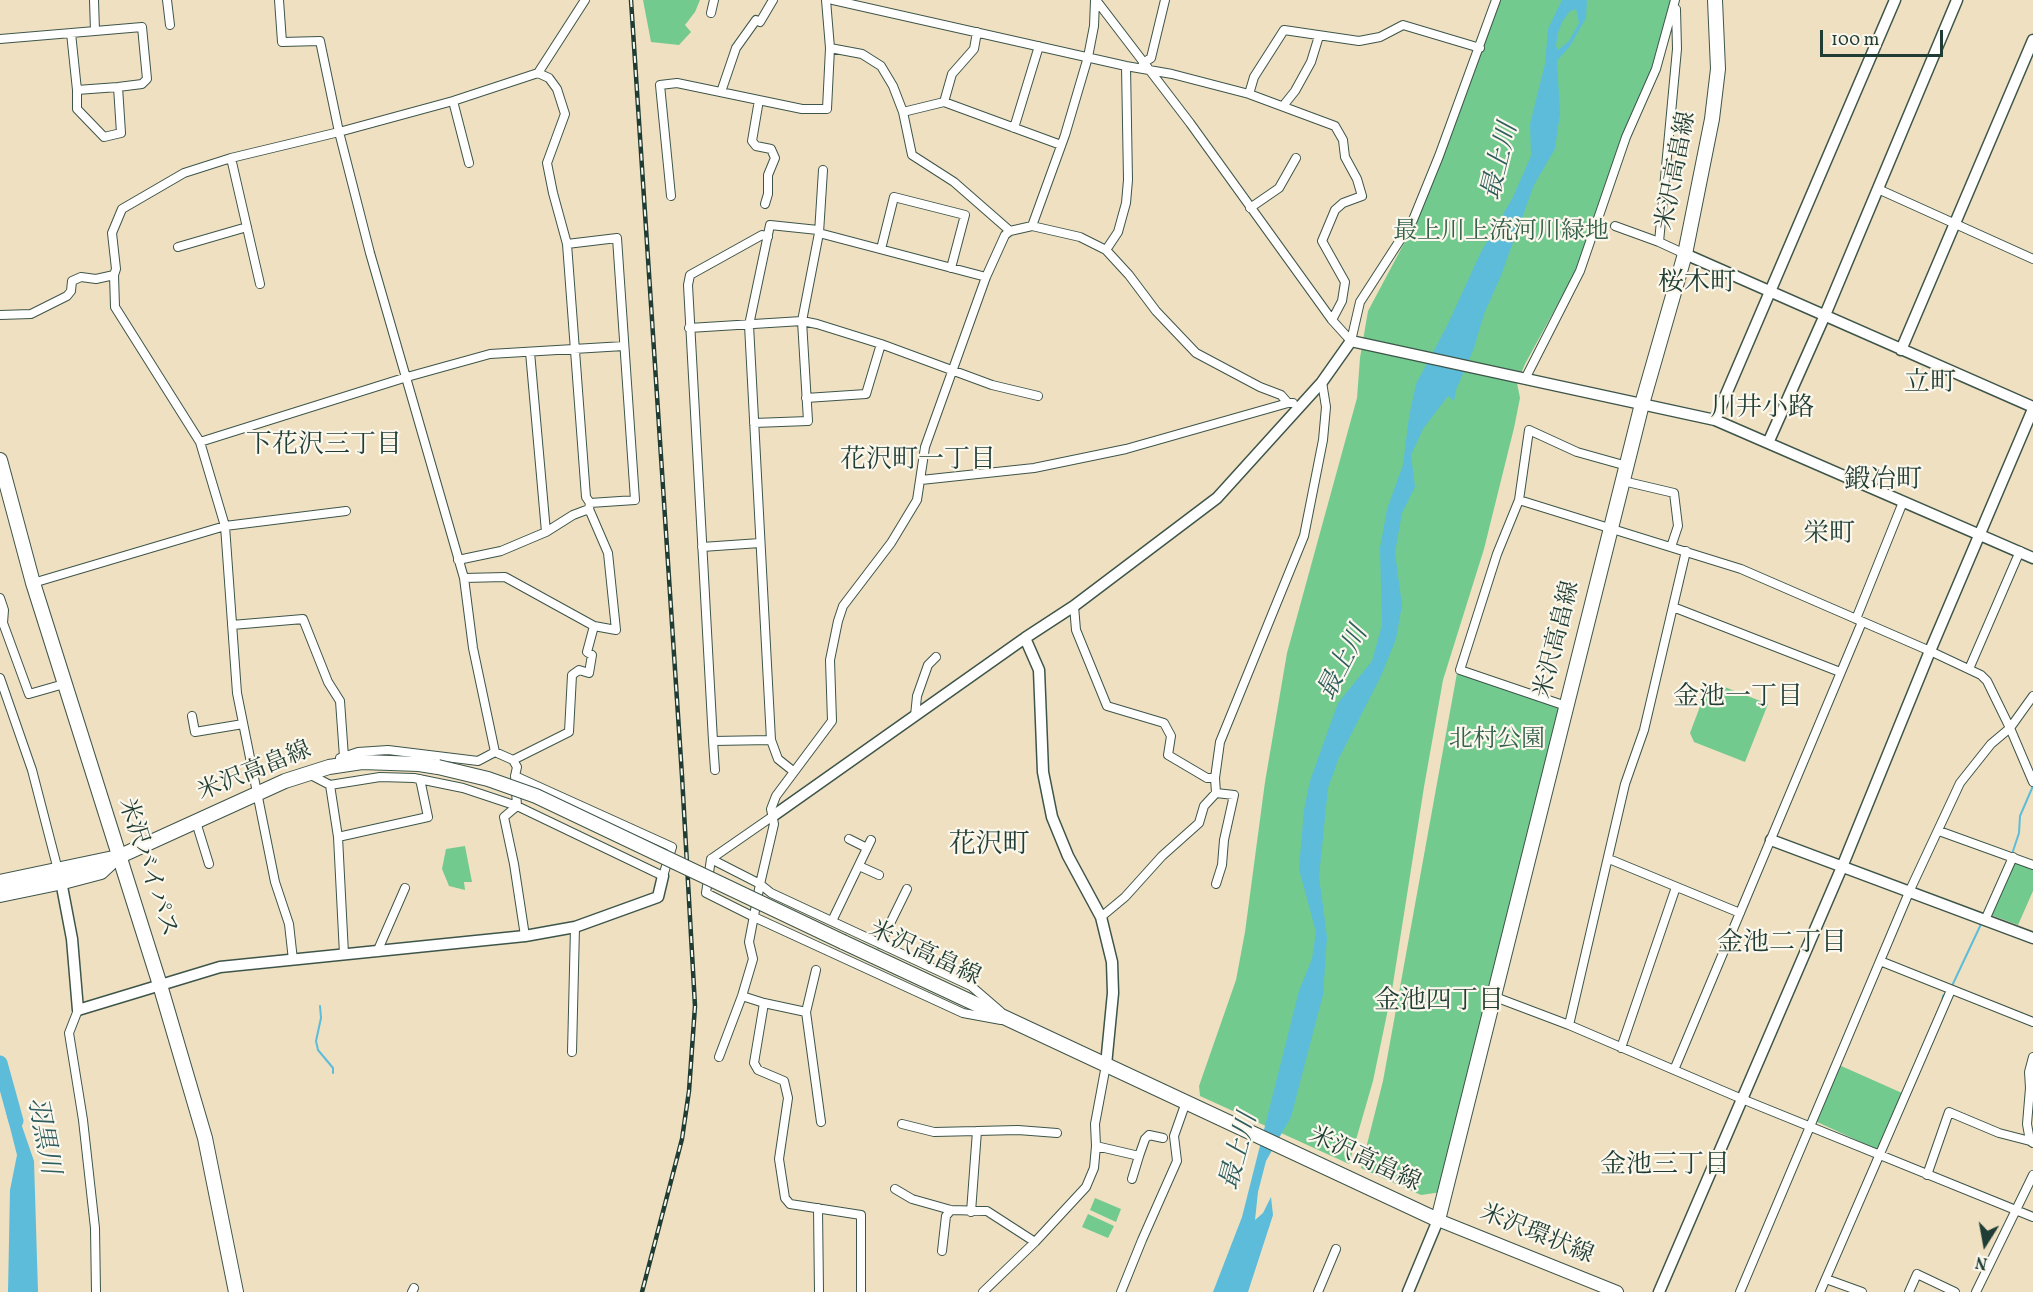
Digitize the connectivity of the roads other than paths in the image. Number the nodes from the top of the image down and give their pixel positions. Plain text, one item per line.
1 (94, 0) edge
2 (167, 0) edge
3 (279, 0) edge
4 (585, 0) edge
5 (714, 0) edge
6 (773, 0) edge
7 (826, 0) edge
8 (833, 0) edge
9 (1096, 0) edge
10 (1165, 0) edge
11 (1496, 0) edge
12 (1715, 0) edge
13 (1895, 0) edge
14 (1957, 0) edge
15 (1675, 1) edge
16 (711, 13) dead end
17 (170, 25) dead end
18 (95, 31) junction
19 (977, 32) junction
20 (71, 33) junction
21 (1319, 36) junction
22 (0, 39) edge
23 (2033, 40) edge
24 (1039, 46) junction
25 (830, 48) junction
26 (1480, 48) junction
27 (1088, 57) junction
28 (1126, 66) junction
29 (1146, 67) junction
30 (538, 73) junction
31 (118, 87) junction
32 (77, 90) junction
33 (721, 92) junction
34 (1249, 94) junction
35 (759, 100) junction
36 (453, 101) junction
37 (944, 102) junction
38 (1283, 106) junction
39 (903, 112) junction
40 (1014, 128) junction
41 (339, 132) junction
42 (1061, 146) junction
43 (231, 158) junction
44 (1296, 158) dead end
45 (469, 163) dead end
46 (823, 170) dead end
47 (1878, 189) junction
48 (671, 196) dead end
49 (765, 204) dead end
50 (1250, 208) junction
51 (1954, 223) junction
52 (1032, 226) junction
53 (1615, 226) dead end
54 (247, 227) junction
55 (1010, 231) junction
56 (818, 232) junction
57 (768, 237) junction
58 (1659, 242) junction
59 (567, 244) junction
60 (178, 247) dead end
61 (881, 249) junction
62 (1106, 250) junction
63 (1685, 254) junction
64 (2033, 259) edge
65 (951, 268) junction
66 (114, 275) junction
67 (986, 277) junction
68 (260, 284) dead end
69 (1772, 291) junction
70 (0, 315) edge
71 (1825, 315) junction
72 (1332, 320) junction
73 (801, 321) junction
74 (749, 325) junction
75 (689, 328) junction
76 (1351, 341) junction
77 (881, 344) junction
78 (624, 346) junction
79 (576, 349) junction
80 (1901, 350) junction
81 (530, 352) junction
82 (952, 370) junction
83 (407, 377) junction
84 (1525, 379) junction
85 (1322, 382) junction
86 (1038, 396) dead end
87 (806, 398) junction
88 (1288, 403) junction
89 (1302, 404) junction
90 (1642, 404) junction
91 (2033, 408) edge
92 (1715, 420) junction
93 (754, 423) junction
94 (200, 442) junction
95 (1768, 443) junction
96 (0, 460) edge
97 (1627, 466) junction
98 (921, 480) junction
99 (1623, 481) junction
100 (1519, 500) junction
101 (1903, 502) junction
102 (589, 506) junction
103 (346, 511) dead end
104 (225, 526) junction
105 (1611, 529) junction
106 (546, 531) junction
107 (1980, 533) junction
108 (760, 543) junction
109 (1671, 547) junction
110 (702, 548) junction
111 (1686, 551) junction
112 (2020, 551) junction
113 (2033, 558) edge
114 (458, 560) junction
115 (464, 578) junction
116 (33, 583) junction
117 (0, 598) edge
118 (1074, 606) junction
119 (1673, 607) junction
120 (1859, 620) junction
121 (232, 625) junction
122 (594, 626) junction
123 (1025, 639) junction
124 (1930, 651) junction
125 (936, 657) dead end
126 (1969, 669) junction
127 (1840, 672) junction
128 (0, 678) edge
129 (64, 684) junction
130 (2033, 696) edge
131 (1566, 706) junction
132 (192, 716) dead end
133 (915, 716) junction
134 (243, 724) junction
135 (2010, 728) junction
136 (771, 740) junction
137 (713, 741) junction
138 (495, 752) junction
139 (344, 757) junction
140 (513, 759) junction
141 (328, 767) junction
142 (715, 770) dead end
143 (793, 771) junction
144 (309, 774) junction
145 (514, 776) junction
146 (1215, 778) junction
147 (420, 779) junction
148 (2033, 782) edge
149 (330, 785) junction
150 (1216, 793) junction
151 (257, 795) junction
152 (517, 806) junction
153 (773, 816) junction
154 (196, 822) junction
155 (1939, 831) junction
156 (338, 837) junction
157 (849, 839) dead end
158 (1771, 840) junction
159 (118, 857) junction
160 (2013, 857) junction
161 (1609, 859) junction
162 (711, 860) junction
163 (209, 864) dead end
164 (2033, 865) edge
165 (859, 866) junction
166 (1842, 867) junction
167 (879, 875) dead end
168 (663, 876) junction
169 (53, 878) junction
170 (0, 882) edge
171 (760, 884) junction
172 (1216, 884) dead end
173 (1676, 887) junction
174 (405, 888) dead end
175 (907, 889) dead end
176 (1910, 890) junction
177 (0, 895) edge
178 (1740, 913) junction
179 (754, 917) junction
180 (1101, 917) junction
181 (1985, 920) junction
182 (832, 921) junction
183 (575, 927) junction
184 (525, 936) junction
185 (2033, 938) edge
186 (880, 944) junction
187 (377, 952) junction
188 (344, 954) junction
189 (293, 960) junction
190 (1880, 961) junction
191 (816, 970) dead end
192 (160, 985) junction
193 (1951, 990) junction
194 (742, 996) junction
195 (1495, 996) junction
196 (764, 1004) junction
197 (78, 1010) junction
198 (806, 1012) junction
199 (1012, 1021) junction
200 (2033, 1022) edge
201 (1569, 1025) junction
202 (1621, 1048) junction
203 (572, 1052) dead end
204 (719, 1057) dead end
205 (2033, 1057) edge
206 (1107, 1065) junction
207 (1674, 1070) junction
208 (1742, 1099) junction
209 (1191, 1104) junction
210 (821, 1122) dead end
211 (902, 1124) dead end
212 (1810, 1125) junction
213 (977, 1131) junction
214 (1057, 1133) dead end
215 (1163, 1138) dead end
216 (2032, 1142) edge
217 (1096, 1146) junction
218 (1879, 1155) junction
219 (1139, 1156) junction
220 (1927, 1175) junction
221 (2033, 1175) edge
222 (1132, 1179) dead end
223 (895, 1189) dead end
224 (818, 1208) junction
225 (951, 1210) junction
226 (2016, 1210) junction
227 (971, 1212) junction
228 (2033, 1217) edge
229 (1438, 1220) junction
230 (1035, 1242) junction
231 (1336, 1249) dead end
232 (942, 1251) dead end
233 (1826, 1279) junction
234 (96, 1292) edge
235 (236, 1292) edge
236 (819, 1292) edge
237 (861, 1292) edge
238 (983, 1292) edge
239 (1121, 1292) edge
240 (1318, 1292) edge
241 (1408, 1292) edge
242 (1617, 1292) edge
243 (1659, 1292) edge
244 (1740, 1292) edge
245 (1820, 1292) edge
246 (1862, 1292) edge
247 (1909, 1292) edge
248 (1954, 1292) edge
249 (1976, 1292) edge

1 - 18 street
2 - 17 street
3 - 41 street
4 - 30 street
5 - 16 street
6 - 33 street
7 - 25 street
8 - 19 street
9 - 27 street
9 - 29 street
10 - 29 street
11 - 26 street
12 - 63 main road, 米沢高畠線
13 - 69 street
14 - 47 street
15 - 58 street
15 - 84 street
18 - 20 street
18 - 31 street
19 - 24 street
19 - 37 street
20 - 22 street
20 - 32 street
21 - 26 street
21 - 34 street
21 - 38 street
23 - 51 street
24 - 27 street
24 - 40 street
25 - 35 street
25 - 39 street
26 - 76 street
27 - 28 street
27 - 42 street
28 - 29 street
28 - 62 street
29 - 34 street
29 - 50 street
30 - 36 street
30 - 59 street
31 - 32 street
31 - 32 street
33 - 35 street
33 - 48 street
34 - 38 street
35 - 49 street
36 - 41 street
36 - 45 street
37 - 39 street
37 - 40 street
38 - 72 street
39 - 55 street
40 - 42 street
41 - 43 street
41 - 83 street
42 - 52 street
43 - 54 street
43 - 66 street
44 - 50 street
46 - 56 street
47 - 51 street
47 - 71 street
50 - 72 street
51 - 64 street
51 - 80 street
52 - 55 street
52 - 62 street
53 - 58 street
54 - 60 street
54 - 68 street
55 - 67 street
56 - 57 street
56 - 61 street
56 - 73 street
57 - 74 street
57 - 75 street
58 - 63 street
59 - 78 street
59 - 79 street
61 - 65 street
61 - 65 street
62 - 88 street
63 - 69 street
63 - 90 main road, 米沢高畠線
65 - 67 street
66 - 70 street
66 - 94 street
67 - 82 street
69 - 71 street
69 - 92 street
71 - 80 street
71 - 95 street
72 - 76 street
73 - 74 street
73 - 77 street
73 - 87 street
74 - 75 street
74 - 93 street
75 - 110 street
76 - 84 street
76 - 85 street
77 - 82 street
77 - 87 street
78 - 79 street
78 - 102 street
79 - 81 street
79 - 102 street
80 - 91 street
81 - 83 street
81 - 106 street
82 - 86 street
82 - 98 street
83 - 94 street
83 - 114 street
84 - 90 street
85 - 89 street
85 - 146 street
87 - 93 street
88 - 89 street
88 - 98 street
89 - 118 street
90 - 92 street
90 - 97 main road, 米沢高畠線
91 - 107 street
92 - 95 street
93 - 108 street
94 - 104 street
95 - 101 street
96 - 116 main road, 米沢バイパス
97 - 99 main road, 米沢高畠線
97 - 100 street
98 - 143 street
99 - 105 main road, 米沢高畠線
99 - 109 street
100 - 105 street
100 - 131 street
101 - 107 street
101 - 120 street
102 - 106 street
102 - 122 street
103 - 104 street
104 - 116 street
104 - 121 street
105 - 109 street
105 - 131 main road, 米沢高畠線
106 - 114 street
107 - 112 street
107 - 124 street
108 - 110 street
108 - 136 street
109 - 111 street
110 - 137 street
111 - 119 street
111 - 120 street
112 - 113 street
112 - 126 street
114 - 115 street
115 - 122 street
115 - 138 street
116 - 129 main road, 米沢バイパス
117 - 129 street
118 - 123 street
118 - 146 street
119 - 127 street
119 - 161 street
120 - 124 street
120 - 127 street
121 - 134 street
121 - 139 street
122 - 140 street
123 - 133 street
123 - 180 street
124 - 126 street
124 - 166 street
125 - 133 street
126 - 135 street
127 - 158 street
128 - 169 street
129 - 159 main road, 米沢バイパス
130 - 135 street
131 - 195 main road, 米沢高畠線
132 - 134 street
133 - 153 street
134 - 151 street
135 - 148 street
135 - 155 street
136 - 137 street
136 - 143 street
137 - 142 street
138 - 139 street
138 - 140 street
139 - 141 street
140 - 145 street
141 - 144 main road, 米沢高畠線
141 - 199 main road, 米沢高畠線, bridge
143 - 153 street
144 - 149 street
144 - 151 main road, 米沢高畠線
145 - 152 street
145 - 168 street
146 - 150 street
147 - 149 street
147 - 152 street
147 - 156 street
149 - 156 street
150 - 172 street
150 - 180 street
151 - 154 main road, 米沢高畠線
151 - 189 street
152 - 168 street
152 - 184 street
153 - 162 street
153 - 171 street
154 - 159 main road, 米沢高畠線
154 - 163 street
155 - 160 street
155 - 176 street
156 - 188 street
157 - 165 street
158 - 166 street
158 - 178 street
159 - 169 main road, 米沢高畠線
159 - 192 main road, 米沢バイパス
160 - 164 street
160 - 181 street
161 - 173 street
161 - 201 street
162 - 171 street
162 - 179 street
165 - 167 street
165 - 182 street
166 - 176 street
166 - 208 street
168 - 183 street
169 - 170 main road, 米沢高畠線
169 - 177 main road, 米沢高畠線
169 - 197 street
171 - 179 street
171 - 182 street
173 - 178 street
173 - 202 street
174 - 187 street
175 - 186 street
176 - 181 street
176 - 190 street
178 - 207 street
179 - 194 street
179 - 199 street
180 - 206 street
181 - 185 street
182 - 186 street
183 - 184 street
183 - 203 street
184 - 187 street
186 - 199 street
187 - 188 street
188 - 189 street
189 - 192 street
190 - 193 street
190 - 212 street
191 - 198 street
192 - 197 street
192 - 235 main road, 米沢バイパス
193 - 200 street
193 - 218 street
194 - 196 street
194 - 204 street
195 - 201 street
195 - 229 main road, 米沢高畠線
196 - 198 street
196 - 224 street
197 - 234 street
198 - 210 street
199 - 206 main road, 米沢高畠線
201 - 202 street
202 - 207 street
205 - 216 street
206 - 209 main road, 米沢高畠線
206 - 217 street
207 - 208 street
208 - 212 street
208 - 243 street
209 - 229 main road, 米沢高畠線
209 - 239 street
211 - 213 street
212 - 218 street
212 - 244 street
213 - 214 street
213 - 227 street
215 - 219 street
216 - 220 street
217 - 219 street
217 - 230 street
218 - 220 street
218 - 233 street
219 - 222 street
220 - 226 street
221 - 226 street
223 - 225 street
224 - 236 street
224 - 237 street
225 - 227 street
225 - 232 street
226 - 228 street
226 - 249 street
227 - 230 street
229 - 241 street
229 - 242 main road, 米沢環状線
230 - 238 street
231 - 240 street
233 - 245 street
233 - 246 street
247 - 248 street

